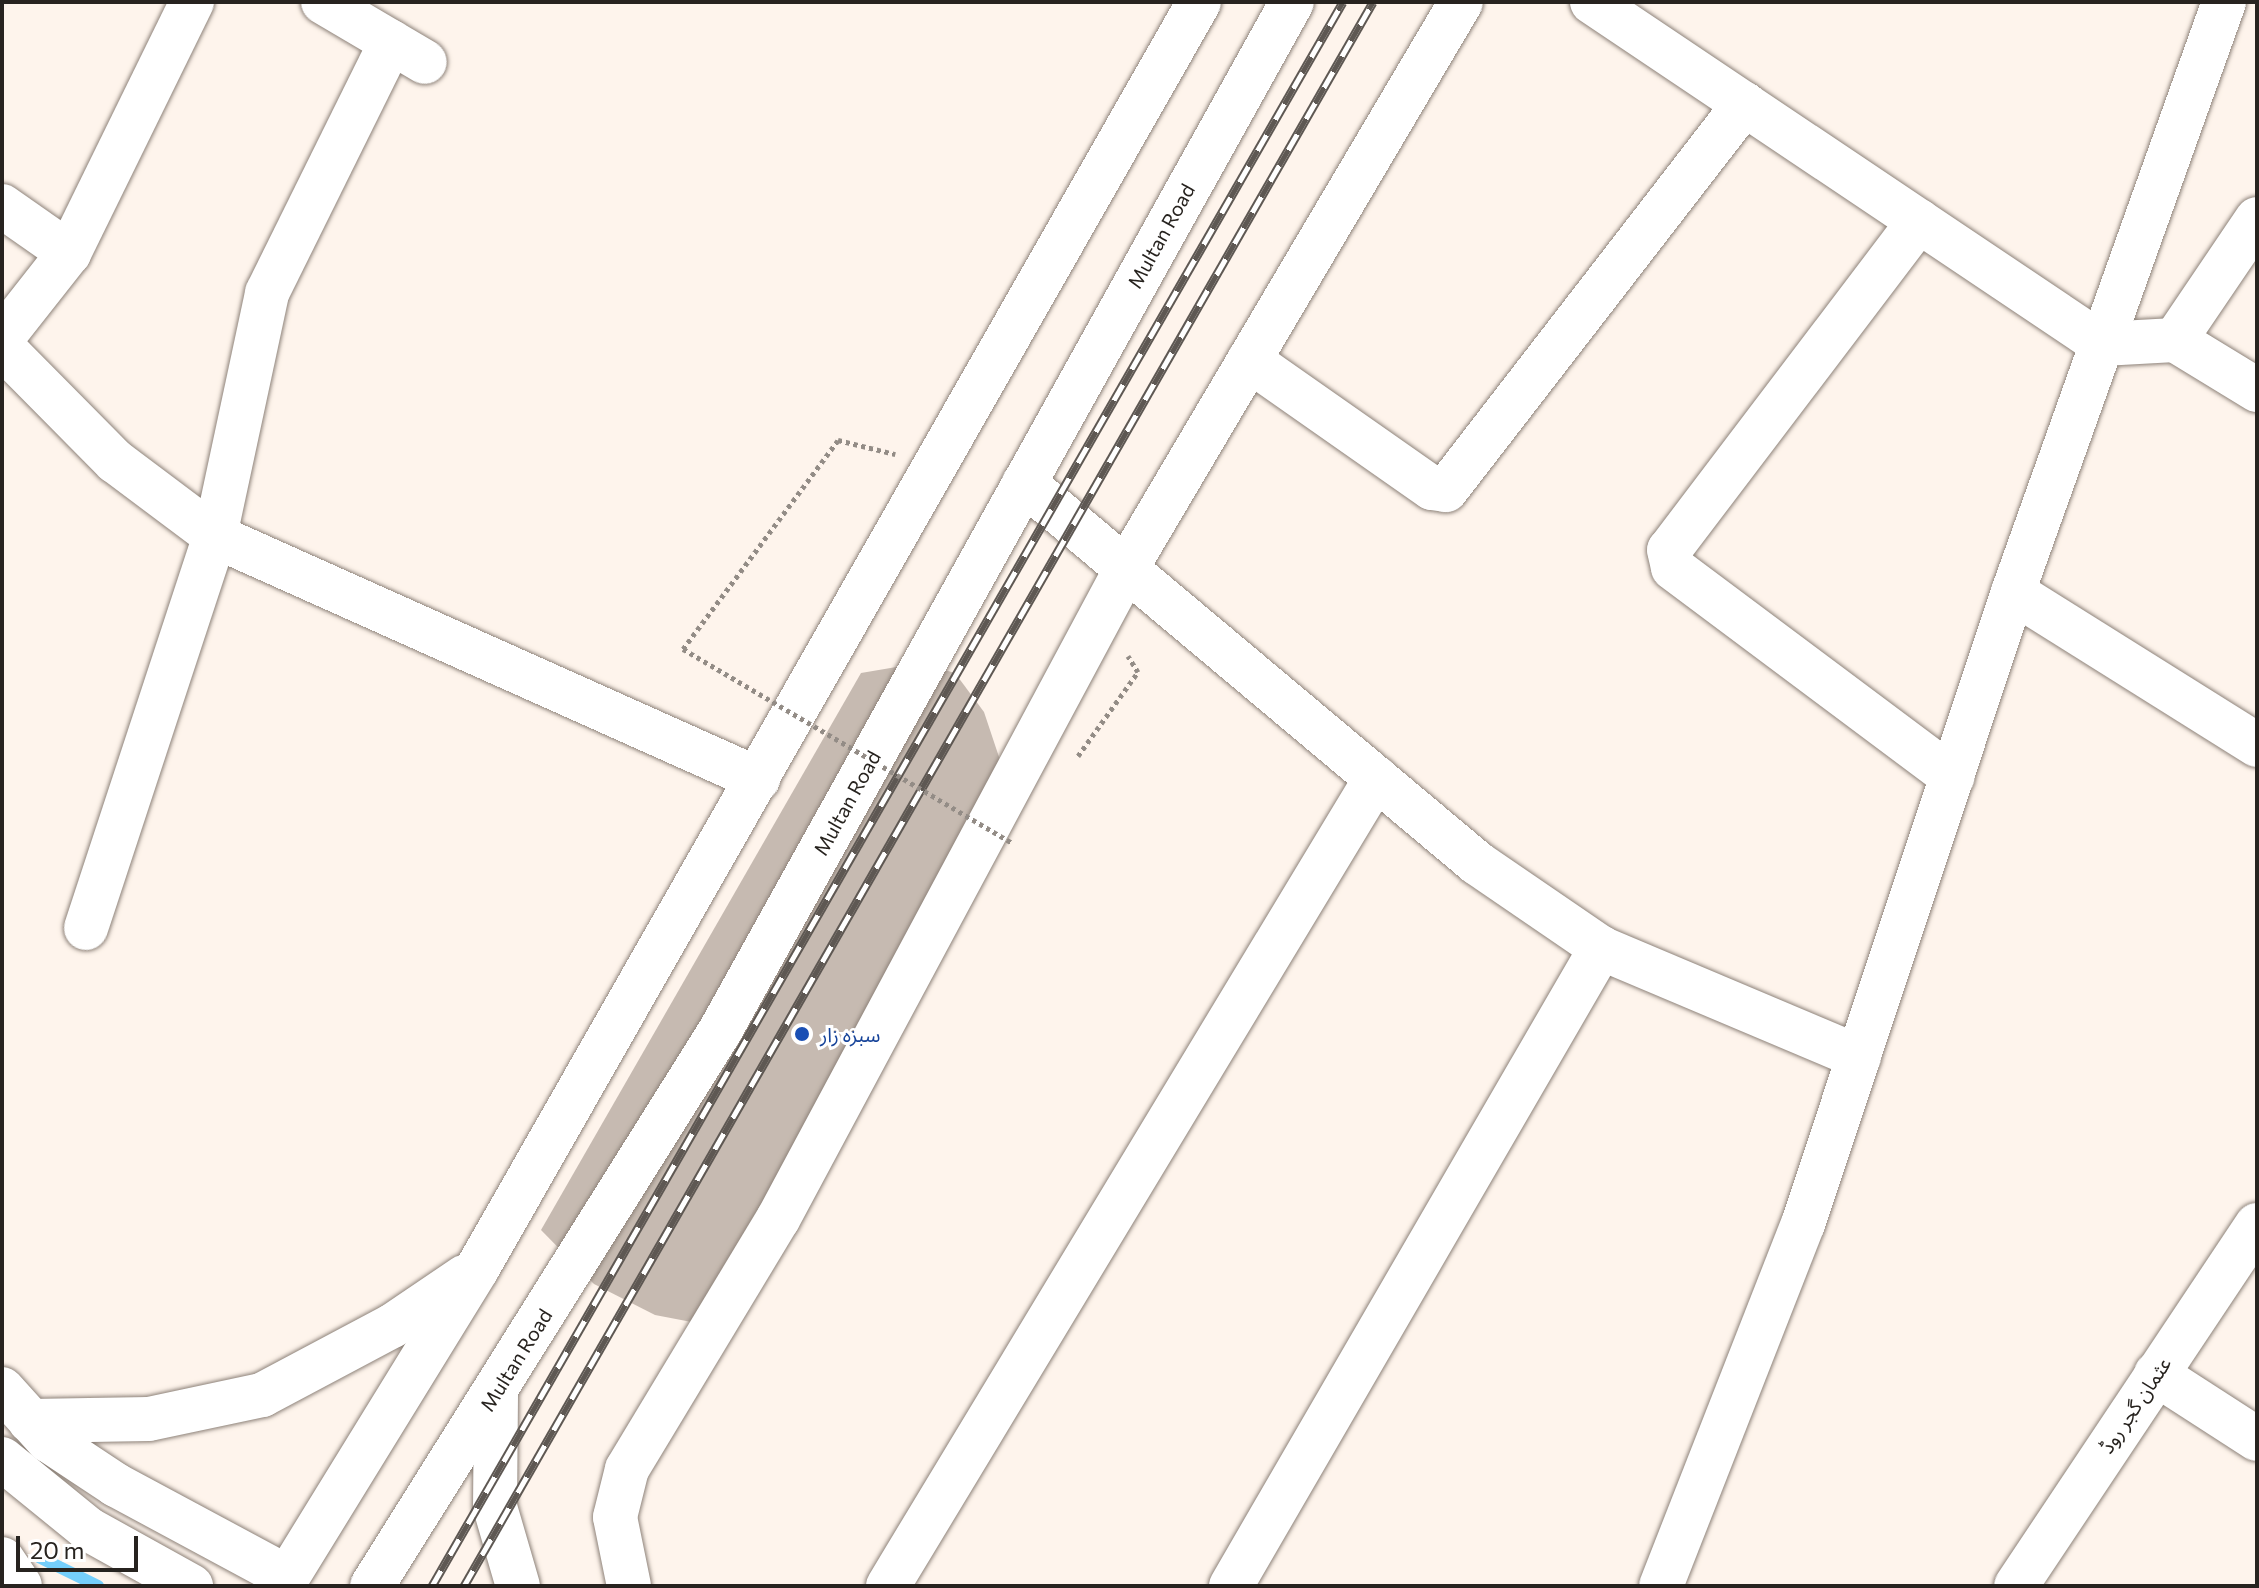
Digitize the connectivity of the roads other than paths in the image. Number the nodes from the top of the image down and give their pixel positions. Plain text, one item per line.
1 (192, 2) edge
2 (323, 2) edge
3 (1199, 2) edge
4 (1292, 2) edge
5 (1461, 2) edge
6 (1592, 2) edge
7 (2224, 2) edge
8 (1744, 104) junction
9 (2, 206) edge
10 (2257, 219) edge
11 (1919, 221) junction
12 (69, 253) junction
13 (2, 338) edge
14 (2175, 340) junction
15 (2102, 344) junction
16 (2, 347) edge
17 (1249, 360) junction
18 (2257, 390) edge
19 (1024, 483) junction
20 (215, 536) junction
21 (1127, 567) junction
22 (2013, 592) junction
23 (2257, 745) edge
24 (1952, 777) junction
25 (1376, 778) junction
26 (758, 779) junction
27 (86, 928) dead end
28 (1601, 948) junction
29 (1859, 1057) junction
30 (2257, 1225) edge
31 (477, 1269) junction
32 (2156, 1374) junction
33 (2, 1389) edge
34 (496, 1392) junction
35 (30, 1421) junction
36 (2257, 1439) edge
37 (2, 1459) edge
38 (2, 1559) edge
39 (291, 1583) edge
40 (20, 1586) edge
41 (191, 1586) edge
42 (372, 1586) edge
43 (518, 1586) edge
44 (629, 1586) edge
45 (888, 1586) edge
46 (1231, 1586) edge
47 (1661, 1586) edge
48 (2016, 1586) edge

1 - 12 street
2 - 20 street
3 - 26 street
4 - 19 street, Multan Road
5 - 17 street
6 - 8 street
7 - 15 street
8 - 11 street
8 - 17 street
9 - 12 street
10 - 14 street
11 - 15 street
11 - 24 street
12 - 13 street
14 - 15 street
14 - 18 street
15 - 22 street
16 - 20 street
17 - 21 street
19 - 21 street
19 - 34 street, Multan Road
20 - 26 street
20 - 27 street
21 - 25 street
21 - 44 street
22 - 23 street
22 - 24 street
24 - 29 street
25 - 28 street
25 - 45 street
26 - 31 street
28 - 29 street
28 - 46 street
29 - 47 street
30 - 32 street, عثمان گجر روڈ
31 - 35 street
31 - 39 street
32 - 36 street
32 - 48 street, عثمان گجر روڈ
33 - 35 street
34 - 42 street, Multan Road
34 - 43 street
35 - 39 street
37 - 41 street
38 - 40 street

